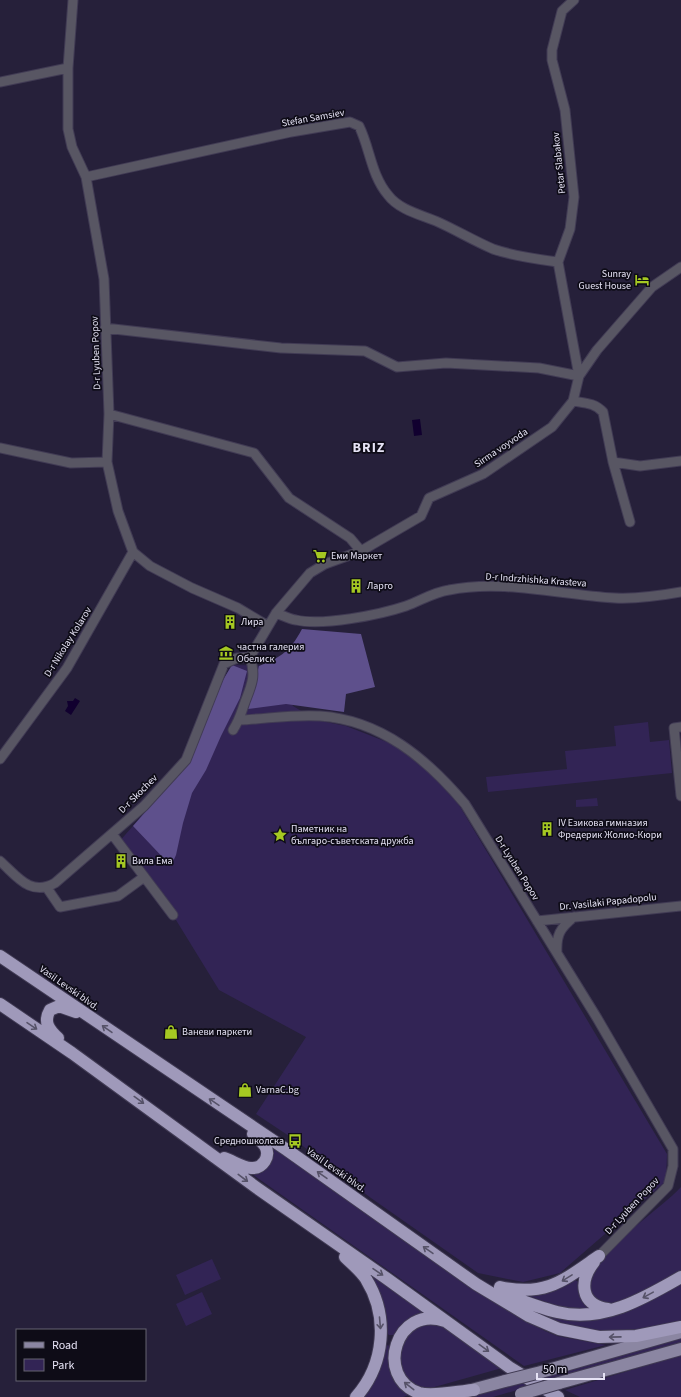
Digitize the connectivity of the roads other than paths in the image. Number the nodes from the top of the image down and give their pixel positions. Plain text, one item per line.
1 (72, 0) edge
2 (574, 0) edge
3 (68, 68) junction
4 (0, 82) edge
5 (86, 177) junction
6 (558, 262) junction
7 (681, 267) edge
8 (105, 328) junction
9 (578, 376) junction
10 (573, 401) junction
11 (108, 414) junction
12 (0, 448) edge
13 (681, 461) edge
14 (107, 462) junction
15 (614, 462) junction
16 (630, 522) dead end
17 (361, 551) junction
18 (134, 552) junction
19 (681, 592) edge
20 (276, 613) junction
21 (268, 626) junction
22 (250, 657) junction
23 (240, 720) junction
24 (677, 728) edge
25 (232, 730) dead end
26 (0, 758) edge
27 (681, 796) edge
28 (112, 834) junction
29 (0, 861) edge
30 (144, 877) junction
31 (47, 888) junction
32 (681, 906) edge
33 (173, 915) dead end
34 (574, 917) junction
35 (537, 921) junction
36 (557, 954) junction
37 (0, 956) edge
38 (0, 1004) edge
39 (89, 1016) junction
40 (72, 1053) junction
41 (231, 1114) junction
42 (205, 1149) junction
43 (677, 1167) edge
44 (322, 1235) junction
45 (599, 1256) junction
46 (460, 1273) junction
47 (681, 1277) edge
48 (476, 1284) junction
49 (613, 1310) junction
50 (448, 1322) junction
51 (681, 1327) edge
52 (681, 1332) edge
53 (681, 1349) edge
54 (474, 1390) junction
55 (517, 1396) edge
56 (356, 1397) edge
57 (447, 1397) edge
58 (558, 1397) edge

1 - 3 street, D-r Lyuben Popov
2 - 6 street, Petar Slabakov
3 - 4 street
3 - 5 street, D-r Lyuben Popov
5 - 6 street, Stefan Samsiev
5 - 8 street, D-r Lyuben Popov
6 - 9 street, Petar Slabakov
7 - 9 street, Sirma voyvoda
8 - 9 street
8 - 11 street, D-r Lyuben Popov
9 - 10 street, Sirma voyvoda
10 - 15 street
10 - 17 street, Sirma voyvoda
11 - 14 street, D-r Lyuben Popov
11 - 17 street
12 - 14 street
13 - 15 street
14 - 18 street, D-r Lyuben Popov
15 - 16 street
17 - 20 street, Sirma voyvoda
18 - 21 street, D-r Lyuben Popov
18 - 26 street, D-r Nikolay Kolarov
19 - 20 street, D-r Indrzhishka Krasteva
20 - 21 street, Sirma voyvoda
21 - 22 street, Sirma voyvoda
22 - 23 street
22 - 28 street, D-r Skochev
23 - 25 street
23 - 35 street, D-r Lyuben Popov
24 - 27 street
28 - 30 street
28 - 31 street, D-r Skochev
29 - 31 street
30 - 31 street
30 - 33 street
32 - 34 street, Dr. Vasilaki Papadopolu
34 - 35 street, Dr. Vasilaki Papadopolu
34 - 36 street
35 - 36 street, D-r Lyuben Popov
36 - 43 street, D-r Lyuben Popov
37 - 39 highway, Vasil Levski blvd.
38 -> 40 highway
39 - 40 highway
41 -> 39 highway, Vasil Levski blvd.
40 -> 42 highway
41 - 42 highway
46 -> 41 highway, Vasil Levski blvd.
42 -> 44 highway
43 - 45 street, D-r Lyuben Popov
44 -> 50 highway
44 -> 56 highway
45 -> 46 highway
45 - 49 highway
46 - 48 highway, Vasil Levski blvd.
47 -> 49 highway
48 - 49 highway
51 -> 48 highway, Vasil Levski blvd.
54 -> 50 highway
50 -> 58 highway
52 - 54 main road, bridge
53 - 55 main road, bridge
54 - 57 main road

